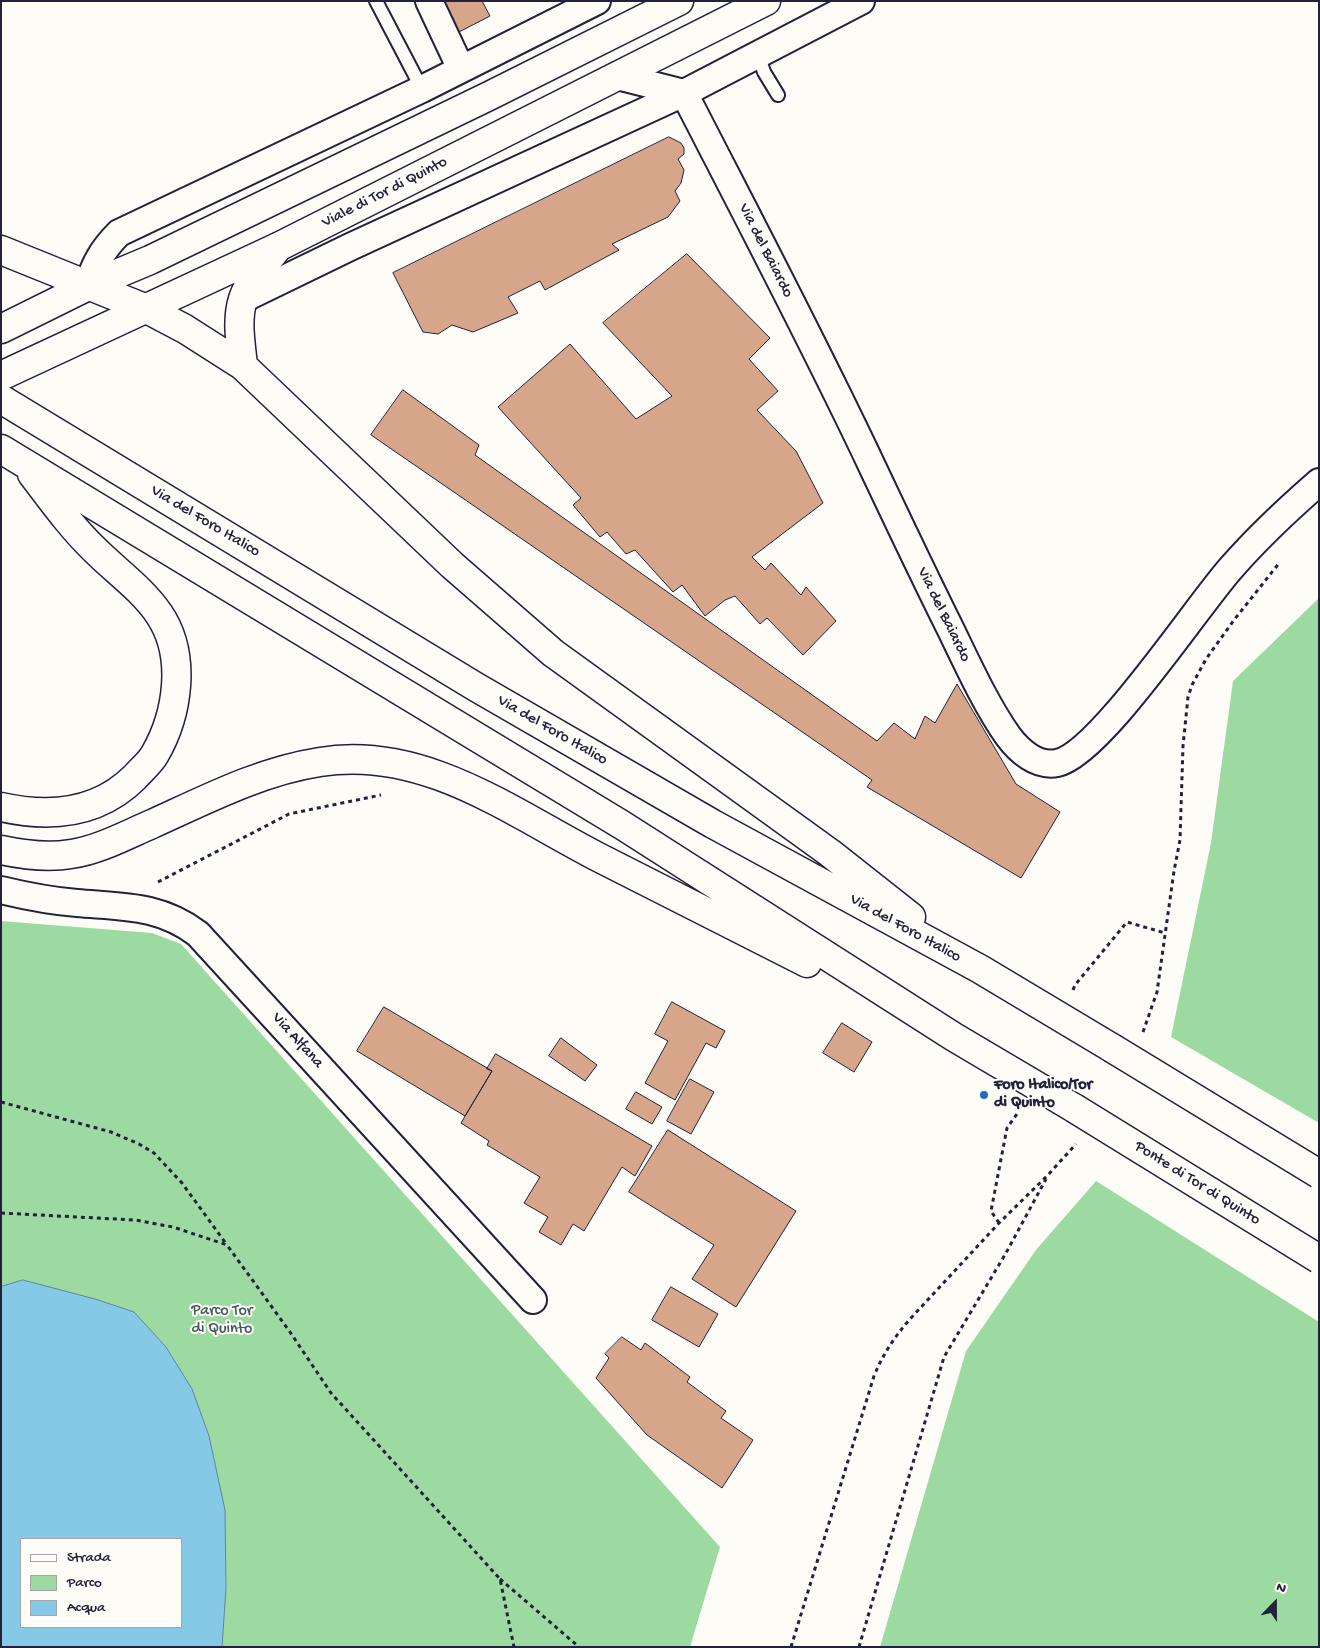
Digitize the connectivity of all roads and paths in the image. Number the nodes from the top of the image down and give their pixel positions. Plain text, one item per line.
1 (376, 1) edge
2 (429, 1) edge
3 (597, 1) edge
4 (679, 1) edge
5 (766, 1) edge
6 (861, 1) edge
7 (559, 20) junction
8 (758, 54) junction
9 (461, 69) junction
10 (538, 72) junction
11 (617, 76) junction
12 (422, 89) junction
13 (684, 93) junction
14 (778, 95) dead end
15 (350, 246) junction
16 (278, 247) junction
17 (1, 250) edge
18 (88, 286) junction
19 (243, 299) junction
20 (147, 309) junction
21 (1, 329) edge
22 (243, 366) junction
23 (1, 376) edge
24 (1, 399) edge
25 (13, 456) edge
26 (1319, 482) edge
27 (1286, 555) dead end
28 (388, 795) dead end
29 (1, 807) edge
30 (1, 850) edge
31 (1, 890) edge
32 (120, 906) junction
33 (1165, 933) junction
34 (980, 969) junction
35 (1075, 985) dead end
36 (1150, 1014) dead end
37 (954, 1037) junction
38 (1, 1102) edge
39 (1007, 1128) dead end
40 (1319, 1174) edge
41 (1, 1213) edge
42 (999, 1223) junction
43 (227, 1245) junction
44 (1319, 1259) edge
45 (533, 1300) dead end
46 (500, 1579) junction
47 (514, 1647) edge
48 (579, 1647) edge
49 (791, 1647) edge
50 (859, 1647) edge

1 - 12 lane
2 - 9 street
3 - 7 street
4 - 10 main road
5 - 11 main road, Viale di Tor di Quinto
6 - 8 street, Viale di Tor di Quinto
7 - 9 street
7 - 10 street
8 - 13 street, Viale di Tor di Quinto
8 - 14 lane
9 - 12 street
10 - 18 main road
11 - 13 street
11 - 16 main road, Viale di Tor di Quinto
12 - 18 street
13 - 15 street, Viale di Tor di Quinto
13 - 26 street, Via del Baiardo
15 - 16 street
15 - 19 street, Viale di Tor di Quinto
16 - 19 main road
16 - 20 main road, Viale di Tor di Quinto
17 - 18 main road
18 - 20 main road
18 - 21 main road
19 - 22 main road
20 - 22 main road
20 - 23 main road, Viale di Tor di Quinto
22 - 34 main road
24 - 34 main road, Via del Foro Italico
25 - 29 main road
25 - 37 main road
27 - 33 path
28 - 32 path
30 - 37 main road
31 - 32 street, Via Alfana
32 - 45 street, Via Alfana
33 - 35 path
33 - 36 path
34 - 40 main road, Via del Foro Italico, bridge
37 - 44 main road, Ponte di Tor di Quinto, bridge
38 - 43 path
39 - 42 path
41 - 43 path
42 - 49 path
42 - 50 path
43 - 46 path
46 - 47 path
46 - 48 path

